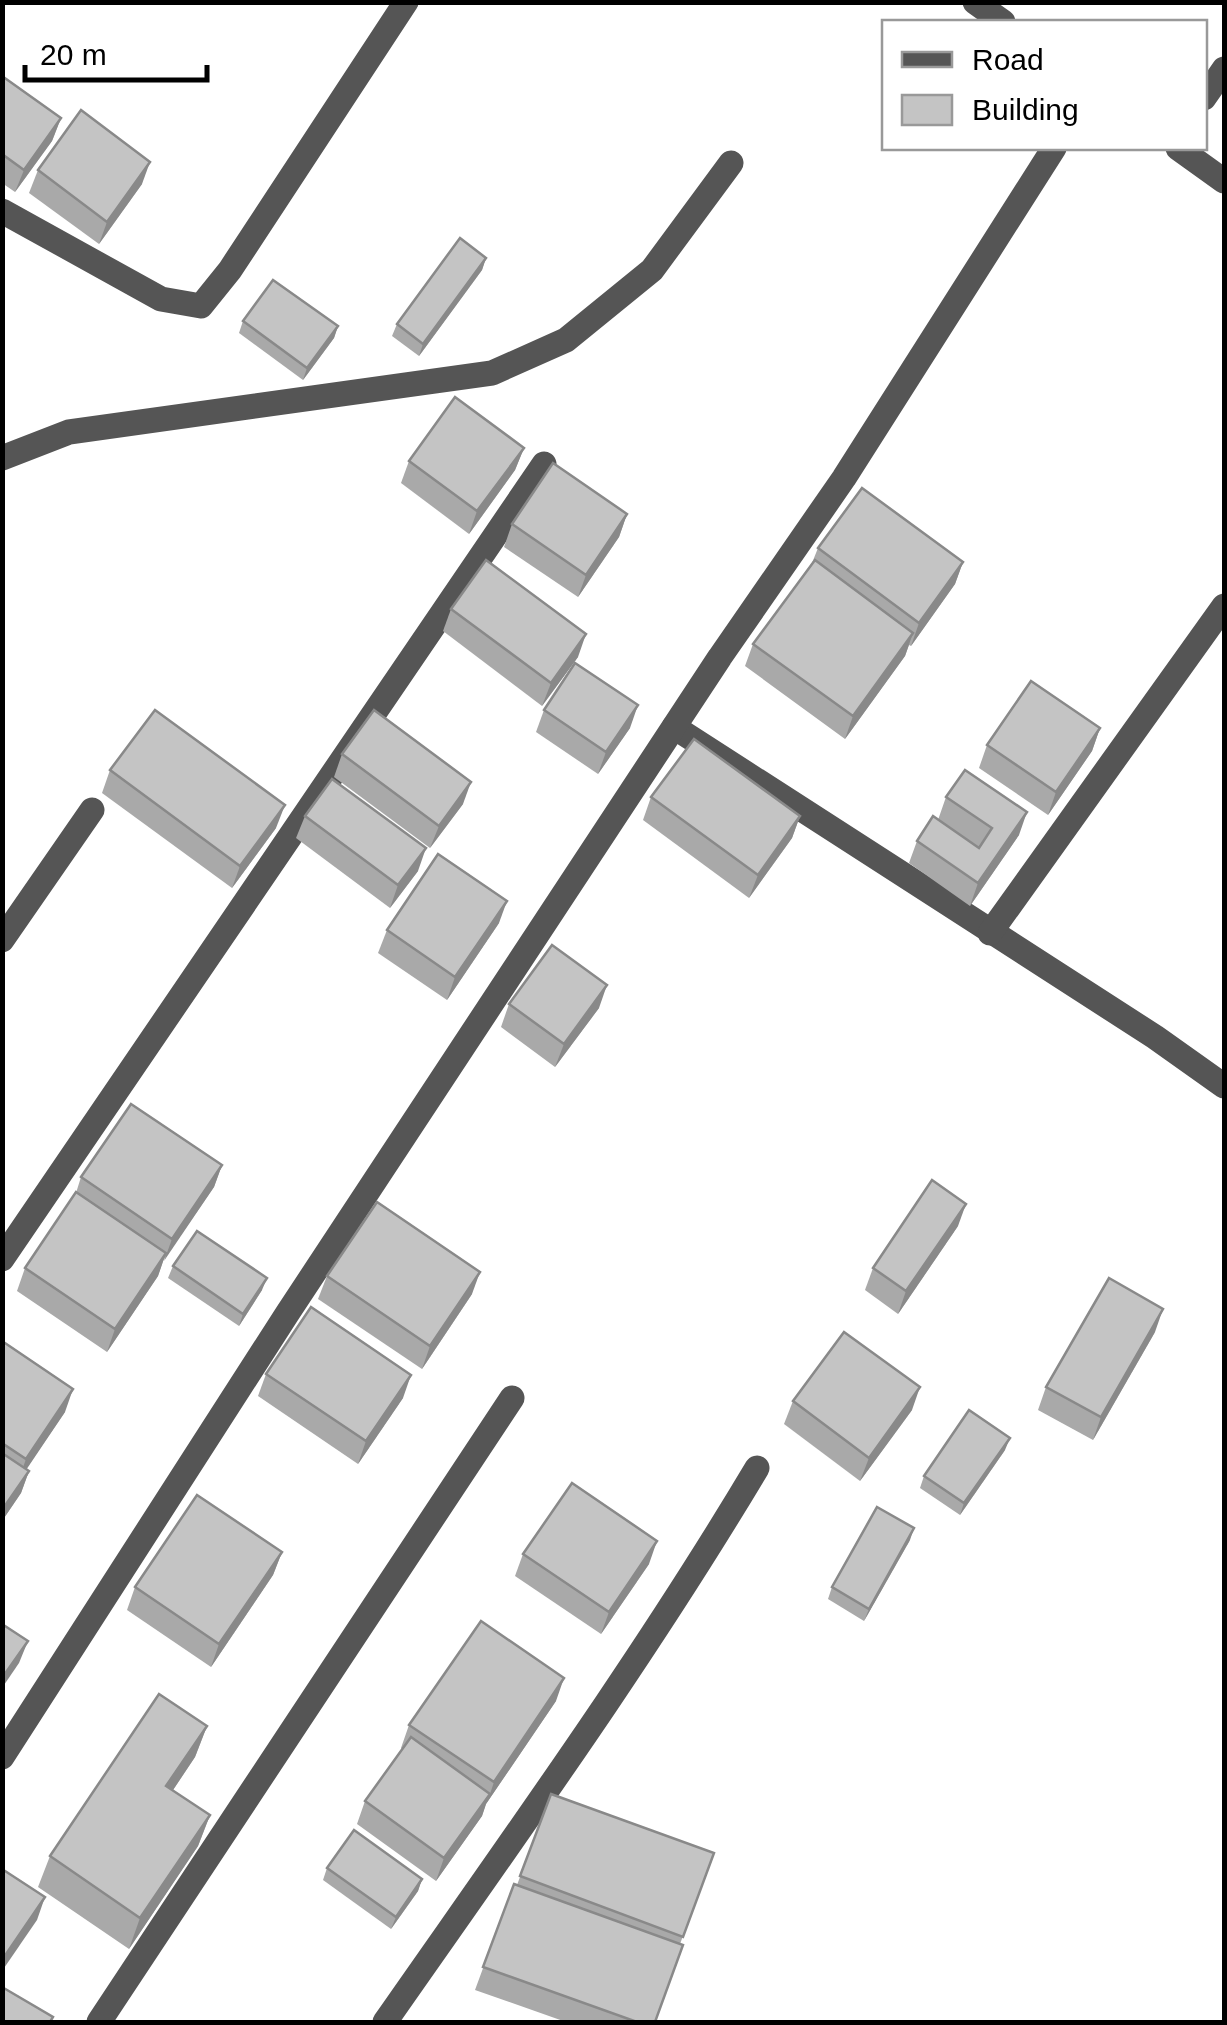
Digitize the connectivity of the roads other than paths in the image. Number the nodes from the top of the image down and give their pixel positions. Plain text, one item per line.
1 (406, 2) edge
2 (975, 2) edge
3 (1000, 20) edge
4 (1224, 69) edge
5 (1207, 94) edge
6 (1053, 150) edge
7 (1181, 150) edge
8 (731, 163) dead end
9 (1224, 181) edge
10 (2, 212) edge
11 (2, 458) edge
12 (544, 464) dead end
13 (1224, 606) edge
14 (674, 727) junction
15 (92, 810) dead end
16 (990, 934) junction
17 (2, 940) edge
18 (1224, 1086) edge
19 (2, 1259) edge
20 (512, 1398) dead end
21 (757, 1468) dead end
22 (2, 1757) edge
23 (100, 2022) edge
24 (385, 2022) edge

1 - 10 street
2 - 3 street
4 - 5 street
6 - 14 street
7 - 9 street
8 - 11 street
12 - 19 street
13 - 16 street
14 - 16 street
14 - 22 street
15 - 17 street
16 - 18 street
20 - 23 street
21 - 24 street

